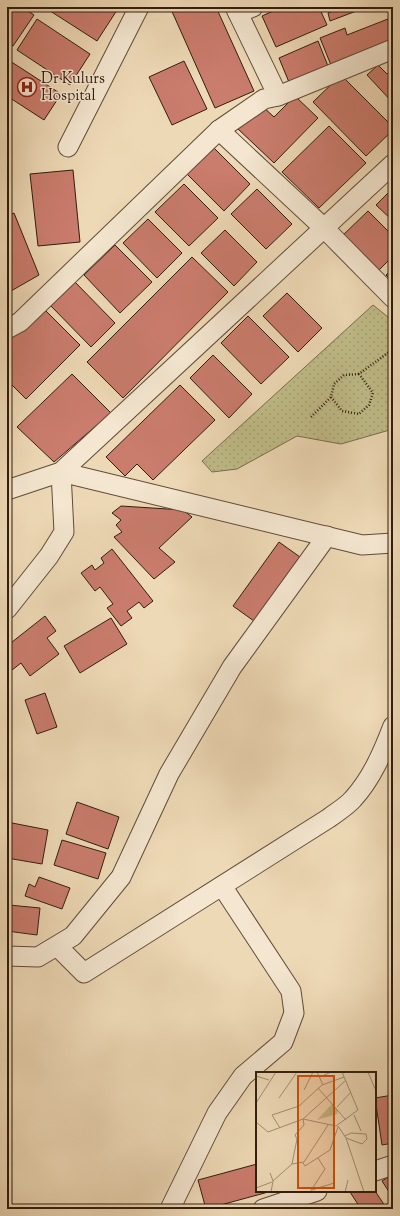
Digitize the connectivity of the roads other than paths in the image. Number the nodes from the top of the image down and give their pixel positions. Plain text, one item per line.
1 (139, 7) edge
2 (242, 9) edge
3 (393, 49) edge
4 (278, 96) junction
5 (219, 130) junction
6 (68, 147) dead end
7 (393, 164) edge
8 (324, 228) junction
9 (393, 298) edge
10 (7, 329) edge
11 (61, 472) junction
12 (7, 490) edge
13 (327, 536) junction
14 (393, 543) edge
15 (7, 609) edge
16 (393, 726) edge
17 (222, 886) junction
18 (57, 946) junction
19 (7, 956) edge
20 (393, 1165) edge
21 (376, 1171) edge
22 (314, 1192) edge
23 (170, 1209) edge
24 (263, 1209) edge

1 - 6 street
2 - 4 street
3 - 4 street
4 - 5 street
5 - 8 street
5 - 10 street
7 - 8 street
8 - 9 street
8 - 11 street
11 - 12 street
11 - 13 street
11 - 15 street
13 - 14 street
13 - 18 street
16 - 17 street
17 - 18 street
17 - 23 street
18 - 19 street
20 - 21 street
22 - 24 street

